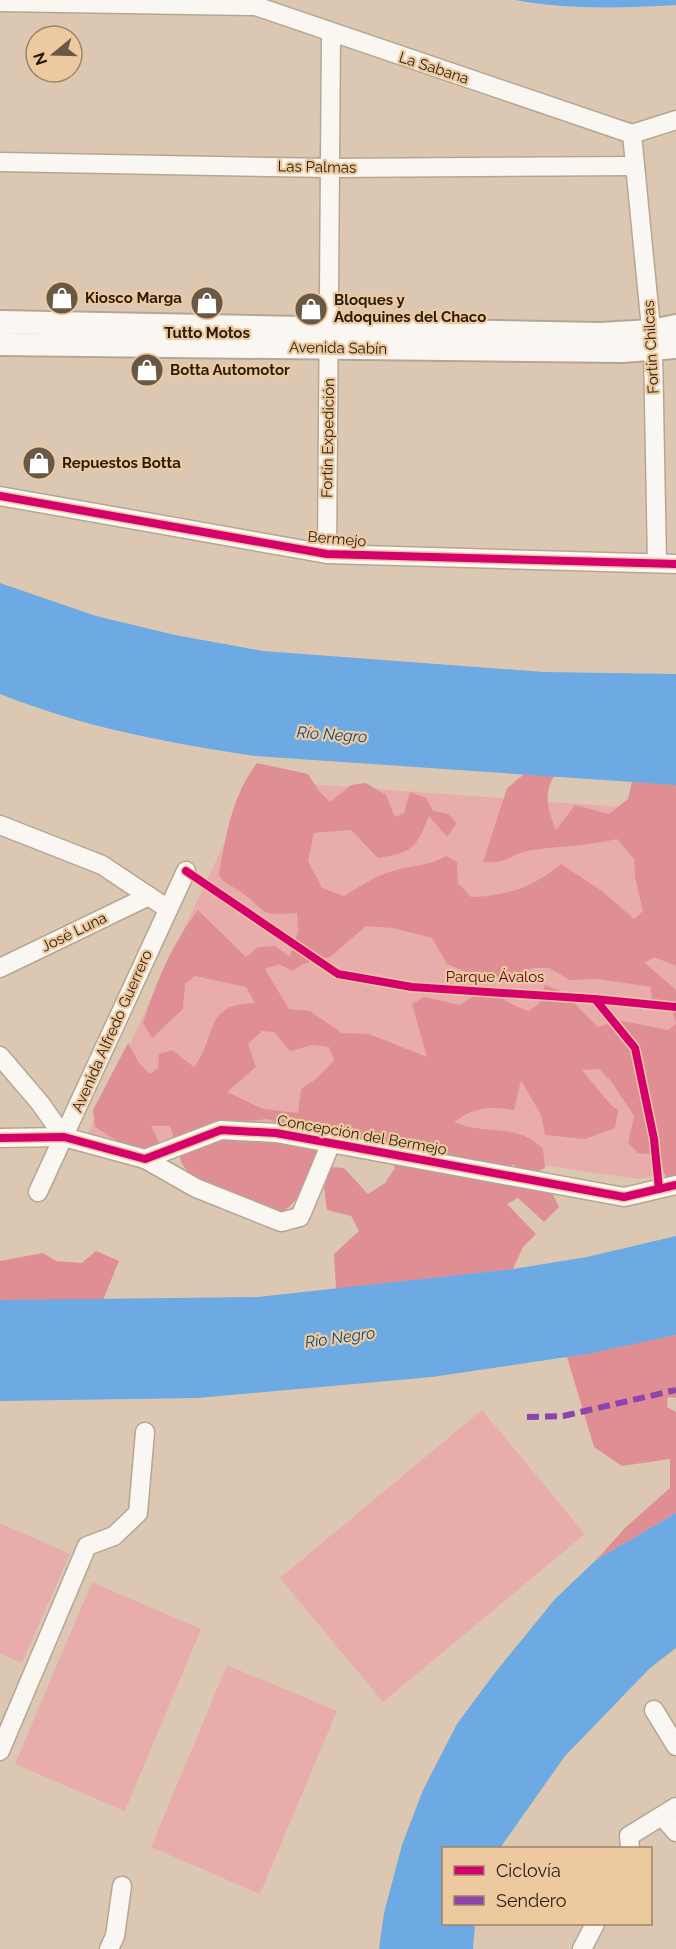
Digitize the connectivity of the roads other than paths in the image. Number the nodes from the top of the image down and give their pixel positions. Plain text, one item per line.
1 (0, 2) edge
2 (245, 3) edge
3 (331, 33) junction
4 (676, 120) edge
5 (632, 134) junction
6 (0, 162) edge
7 (634, 166) junction
8 (329, 168) junction
9 (0, 322) edge
10 (666, 336) edge
11 (330, 338) junction
12 (0, 344) edge
13 (0, 495) edge
14 (327, 554) junction
15 (657, 562) junction
16 (676, 564) edge
17 (0, 825) edge
18 (186, 871) dead end
19 (149, 896) junction
20 (168, 909) junction
21 (0, 969) edge
22 (0, 1056) edge
23 (64, 1137) junction
24 (0, 1138) edge
25 (331, 1143) junction
26 (145, 1159) junction
27 (670, 1188) edge
28 (38, 1192) dead end
29 (145, 1432) dead end
30 (654, 1710) dead end
31 (676, 1746) edge
32 (0, 1751) edge
33 (669, 1812) edge
34 (676, 1832) edge
35 (630, 1847) edge
36 (122, 1886) dead end
37 (594, 1925) edge
38 (109, 1949) edge
39 (582, 1949) edge

1 - 2 street, La Sabana
2 - 3 street, La Sabana
3 - 5 street, La Sabana
3 - 8 street, Fortín Expedición
4 - 5 street
5 - 7 street, Fortín Chilcas
6 - 8 street, Las Palmas
7 - 8 street, Las Palmas
7 - 10 street, Fortín Chilcas
8 - 11 street, Fortín Expedición
9 - 11 main road, Avenida Sabín
10 - 11 main road, Avenida Sabín
10 - 15 street, Fortín Chilcas
11 - 12 main road, Avenida Sabín
11 - 14 street, Fortín Expedición
13 - 14 street, Bermejo
14 - 15 street, Bermejo
15 - 16 street, Bermejo
17 - 19 street
18 - 20 street, Avenida Alfredo Guerrero
19 - 20 street
19 - 21 street, José Luna
20 - 23 street, Avenida Alfredo Guerrero
22 - 23 street
23 - 24 street, Concepción del Bermejo
23 - 26 street, Concepción del Bermejo
23 - 28 street, Avenida Alfredo Guerrero
25 - 26 street, Concepción del Bermejo
25 - 26 street, Concepción del Bermejo
25 - 27 street, Concepción del Bermejo
29 - 32 street
30 - 31 street
33 - 34 street
33 - 35 street
36 - 38 street
37 - 39 street

